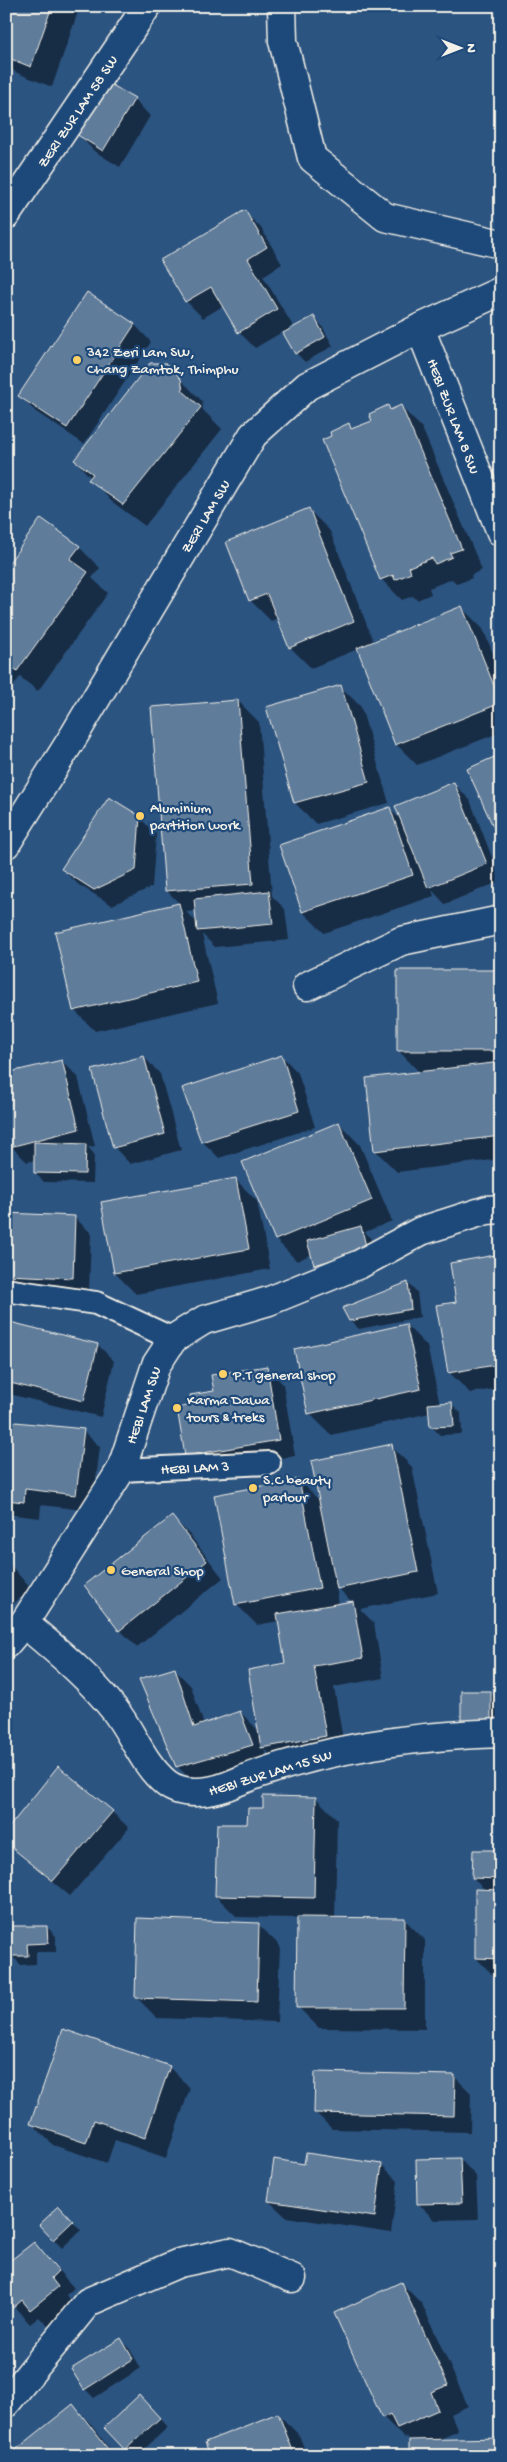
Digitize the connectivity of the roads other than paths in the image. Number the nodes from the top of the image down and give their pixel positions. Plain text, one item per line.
1 (147, 6) edge
2 (282, 6) edge
3 (6, 215) edge
4 (501, 244) edge
5 (501, 291) edge
6 (420, 328) junction
7 (501, 532) edge
8 (6, 844) edge
9 (501, 920) edge
10 (307, 986) dead end
11 (501, 1209) edge
12 (6, 1293) edge
13 (173, 1339) junction
14 (269, 1463) dead end
15 (121, 1470) junction
16 (24, 1623) junction
17 (6, 1644) edge
18 (501, 1733) edge
19 (292, 2278) dead end
20 (6, 2403) edge

1 - 3 street, ZERI ZUR LAM 58 SW
2 - 4 street
5 - 6 street, ZERI LAM SW
6 - 7 street, HEBI ZUR LAM 8 SW
6 - 8 street, ZERI LAM SW
9 - 10 street
11 - 13 street, HEBI LAM SW
12 - 13 lane
13 - 15 street, HEBI LAM SW
14 - 15 lane, HEBI LAM 3
15 - 16 street, HEBI LAM SW
16 - 17 street, HEBI LAM SW
16 - 18 street, HEBI ZUR LAM 15 SW
19 - 20 street

